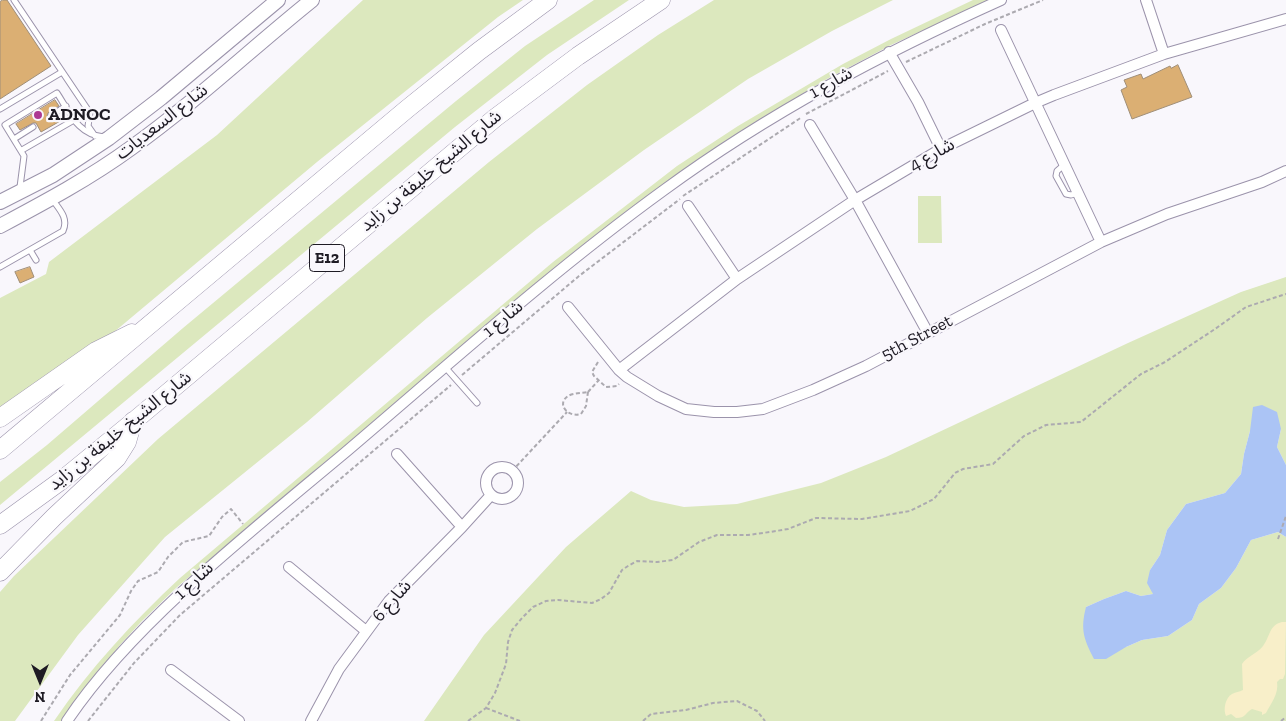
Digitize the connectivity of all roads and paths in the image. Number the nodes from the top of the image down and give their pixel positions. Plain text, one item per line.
1 (14, 0) edge
2 (278, 0) edge
3 (312, 0) edge
4 (548, 0) edge
5 (662, 0) edge
6 (1001, 0) edge
7 (1043, 0) edge
8 (1146, 0) edge
9 (1286, 18) edge
10 (1001, 30) dead end
11 (889, 52) junction
12 (1164, 54) junction
13 (897, 66) junction
14 (62, 72) junction
15 (1035, 103) junction
16 (66, 106) junction
17 (0, 109) edge
18 (51, 116) dead end
19 (74, 120) junction
20 (0, 121) edge
21 (5, 125) junction
22 (810, 125) dead end
23 (33, 127) dead end
24 (102, 137) junction
25 (14, 139) junction
26 (941, 149) junction
27 (22, 150) junction
28 (1286, 171) edge
29 (13, 196) junction
30 (52, 198) junction
31 (855, 200) junction
32 (0, 202) edge
33 (688, 206) dead end
34 (0, 226) edge
35 (1101, 242) junction
36 (30, 250) junction
37 (36, 260) dead end
38 (0, 267) edge
39 (737, 279) junction
40 (1286, 294) edge
41 (568, 307) dead end
42 (146, 328) junction
43 (928, 333) junction
44 (601, 359) dead end
45 (445, 367) junction
46 (619, 370) junction
47 (457, 380) junction
48 (598, 381) junction
49 (621, 381) dead end
50 (588, 392) junction
51 (477, 403) dead end
52 (567, 412) junction
53 (0, 418) edge
54 (134, 421) junction
55 (0, 450) edge
56 (397, 454) dead end
57 (512, 471) junction
58 (491, 495) junction
59 (1286, 516) edge
60 (0, 525) edge
61 (462, 527) junction
62 (250, 532) junction
63 (1278, 539) dead end
64 (289, 567) dead end
65 (0, 572) edge
66 (366, 631) junction
67 (172, 670) dead end
68 (486, 708) junction
69 (1286, 717) edge
70 (41, 721) edge
71 (67, 721) edge
72 (88, 721) edge
73 (239, 721) edge
74 (312, 721) edge
75 (468, 721) edge
76 (520, 721) edge
77 (643, 721) edge
78 (765, 721) edge
79 (1281, 721) edge

1 - 14 lane
2 - 24 street, شارع السعديات
3 - 30 street, شارع السعديات
4 - 42 highway
5 - 54 highway, شارع الشيخ خليفة بن زايد / E12
6 - 11 street, شارع 1
7 - 13 path
8 - 12 street
9 - 12 street, شارع 4
10 - 15 street
11 - 13 street
11 - 45 street, شارع 1
12 - 15 street, شارع 4
13 - 26 street
13 - 47 path
14 - 17 lane
14 - 24 lane
15 - 26 street, شارع 4
15 - 35 street
16 - 18 lane
16 - 19 lane
16 - 21 lane
19 - 24 lane
19 - 27 lane
20 - 21 lane
21 - 25 lane
22 - 31 street
23 - 25 lane
24 - 29 street, شارع السعديات
25 - 27 lane
26 - 31 street, شارع 4
27 - 29 lane
28 - 35 street, 5th Street
29 - 32 street, شارع السعديات
30 - 34 street, شارع السعديات
30 - 36 lane
31 - 39 street, شارع 4
31 - 43 street
33 - 39 street
35 - 43 street, 5th Street
36 - 37 lane
36 - 38 lane
39 - 46 street, شارع 4
40 - 68 path
41 - 46 street, 5th Street
42 - 53 highway
42 - 55 highway
43 - 46 street, 5th Street
44 - 48 path
45 - 47 lane
45 - 62 street, شارع 1
47 - 51 lane
47 - 72 path
48 - 49 path
48 - 50 path
50 - 52 path
50 - 52 path
52 - 57 path
54 - 60 highway, شارع الشيخ خليفة بن زايد / E12
54 - 65 highway
56 - 61 street
57 - 58 street
57 - 58 street
58 - 61 street, شارع 6
59 - 63 path
61 - 66 street, شارع 6
62 - 70 path
62 - 71 street, شارع 1
64 - 66 street
66 - 74 street, شارع 6
67 - 73 street
68 - 75 path
68 - 76 path
69 - 79 path
77 - 78 path

